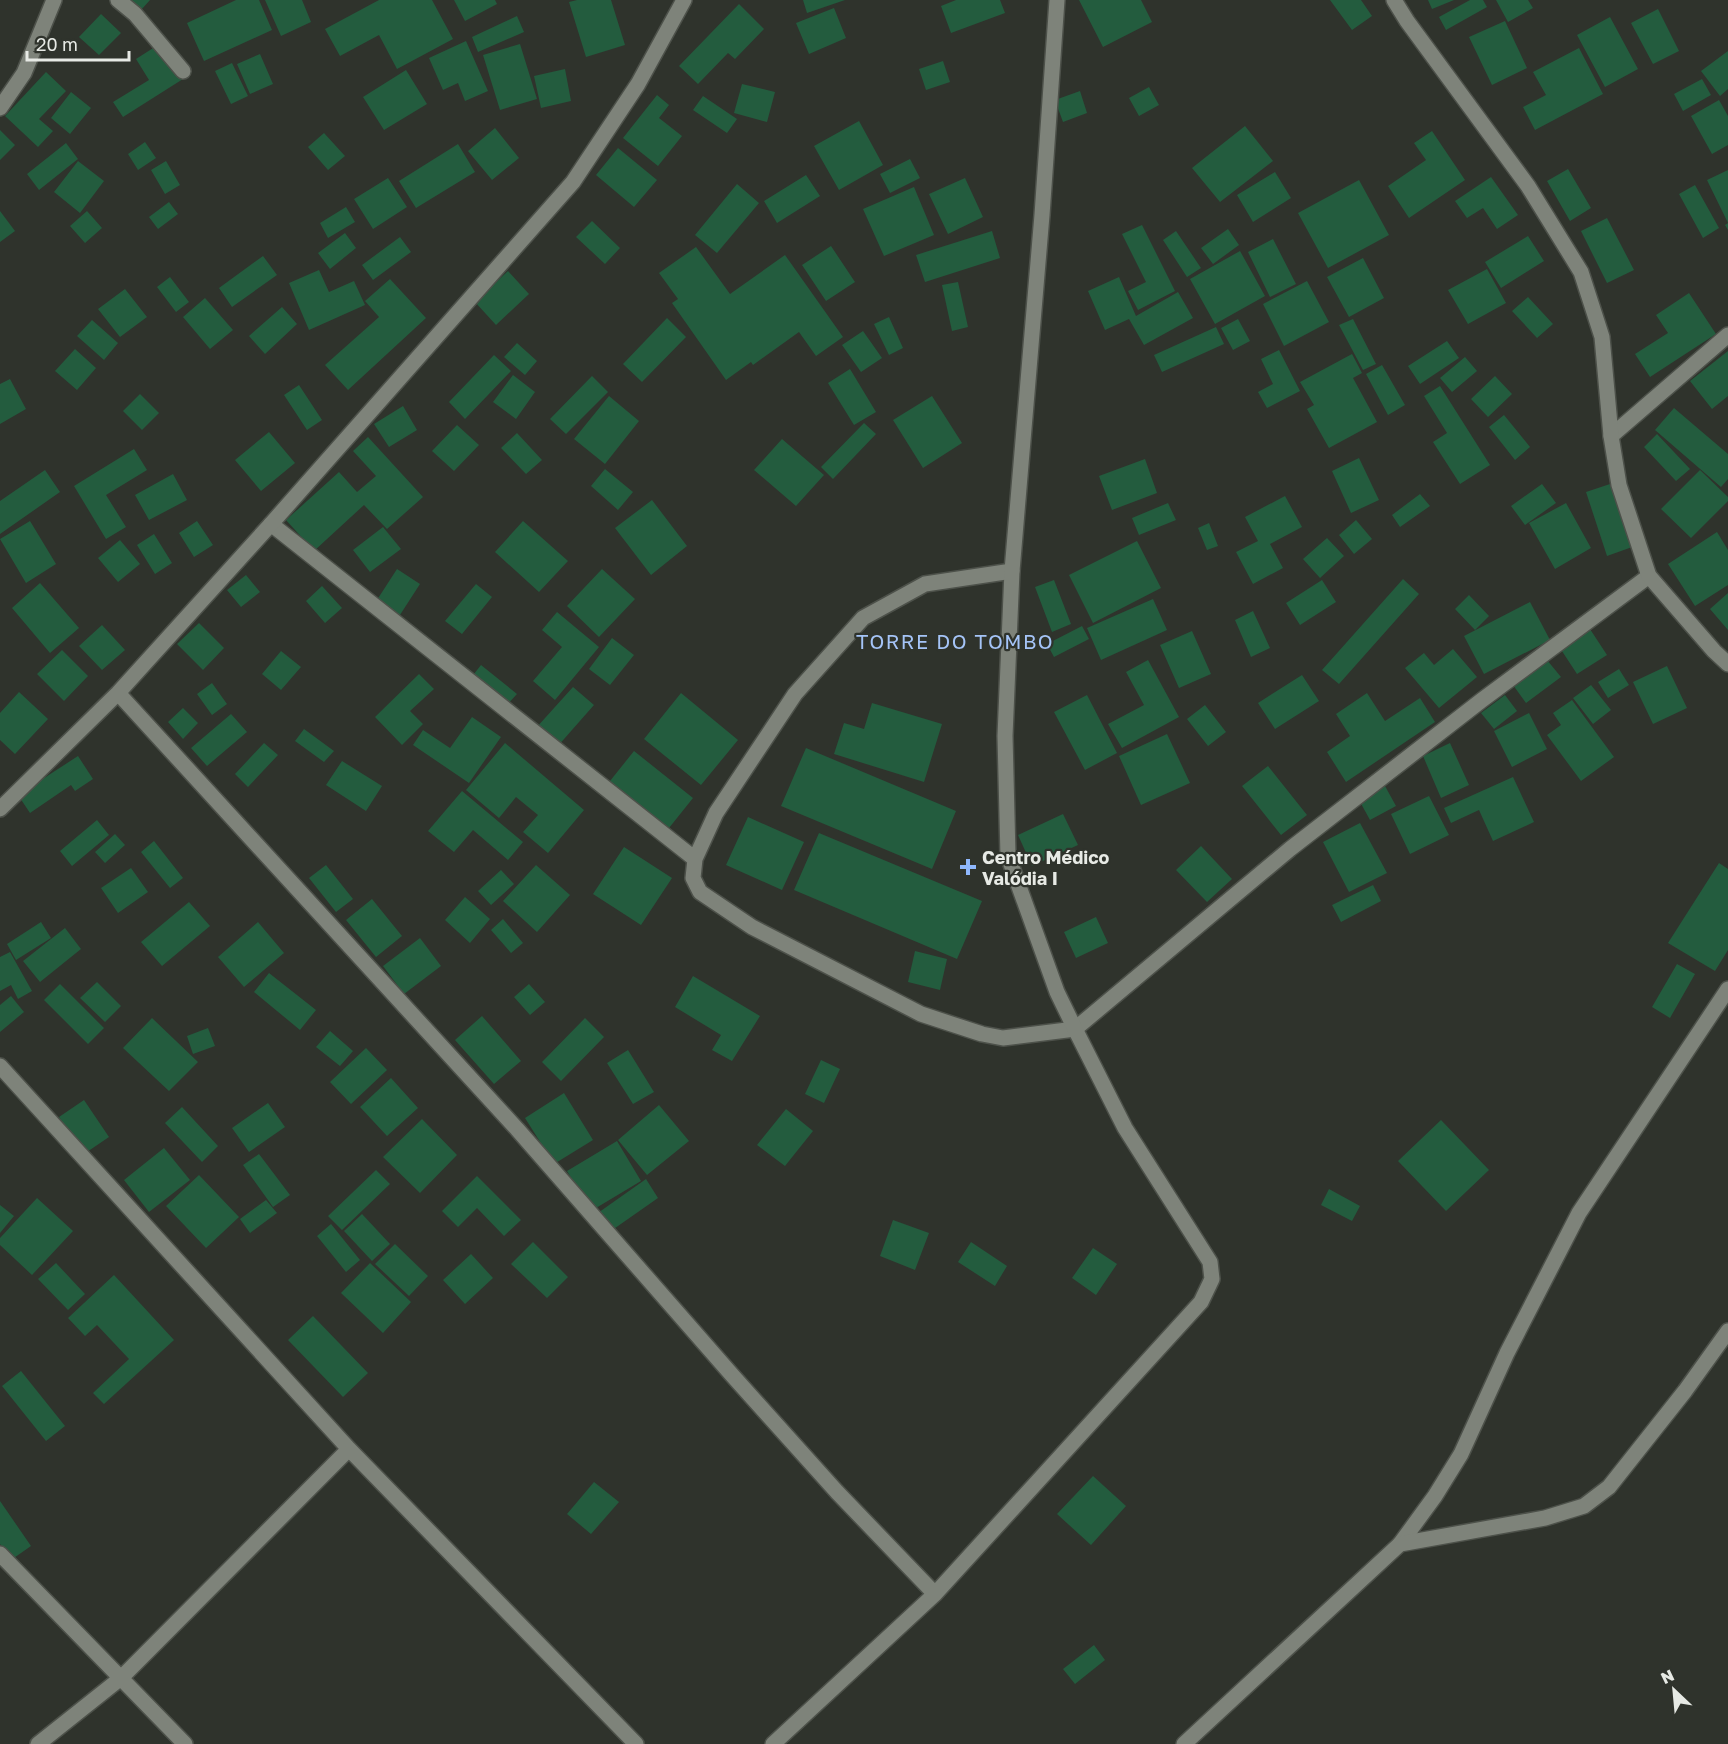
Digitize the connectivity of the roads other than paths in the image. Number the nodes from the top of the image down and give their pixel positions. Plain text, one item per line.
1 (54, 0) edge
2 (118, 0) edge
3 (684, 0) edge
4 (1058, 0) edge
5 (1394, 0) edge
6 (183, 71) dead end
7 (0, 108) edge
8 (1728, 335) edge
9 (1611, 436) junction
10 (271, 524) junction
11 (1012, 571) junction
12 (1649, 576) junction
13 (1728, 664) edge
14 (118, 693) junction
15 (0, 809) edge
16 (695, 859) junction
17 (1728, 989) edge
18 (1075, 1029) junction
19 (0, 1066) edge
20 (1728, 1331) edge
21 (350, 1449) junction
22 (1400, 1544) junction
23 (0, 1554) edge
24 (935, 1594) junction
25 (121, 1678) junction
26 (38, 1744) edge
27 (185, 1744) edge
28 (636, 1744) edge
29 (773, 1744) edge
30 (1184, 1744) edge

1 - 7 street
2 - 6 street
3 - 10 street
4 - 11 street
5 - 9 street
8 - 9 street
9 - 12 street
10 - 14 street
10 - 16 street
11 - 16 street
11 - 18 street
12 - 13 street
12 - 18 street
14 - 15 street
14 - 24 street
16 - 18 street
17 - 22 street
18 - 24 street
19 - 21 street
20 - 22 street
21 - 25 street
21 - 28 street
22 - 30 street
23 - 25 street
24 - 29 street
25 - 26 street
25 - 27 street

